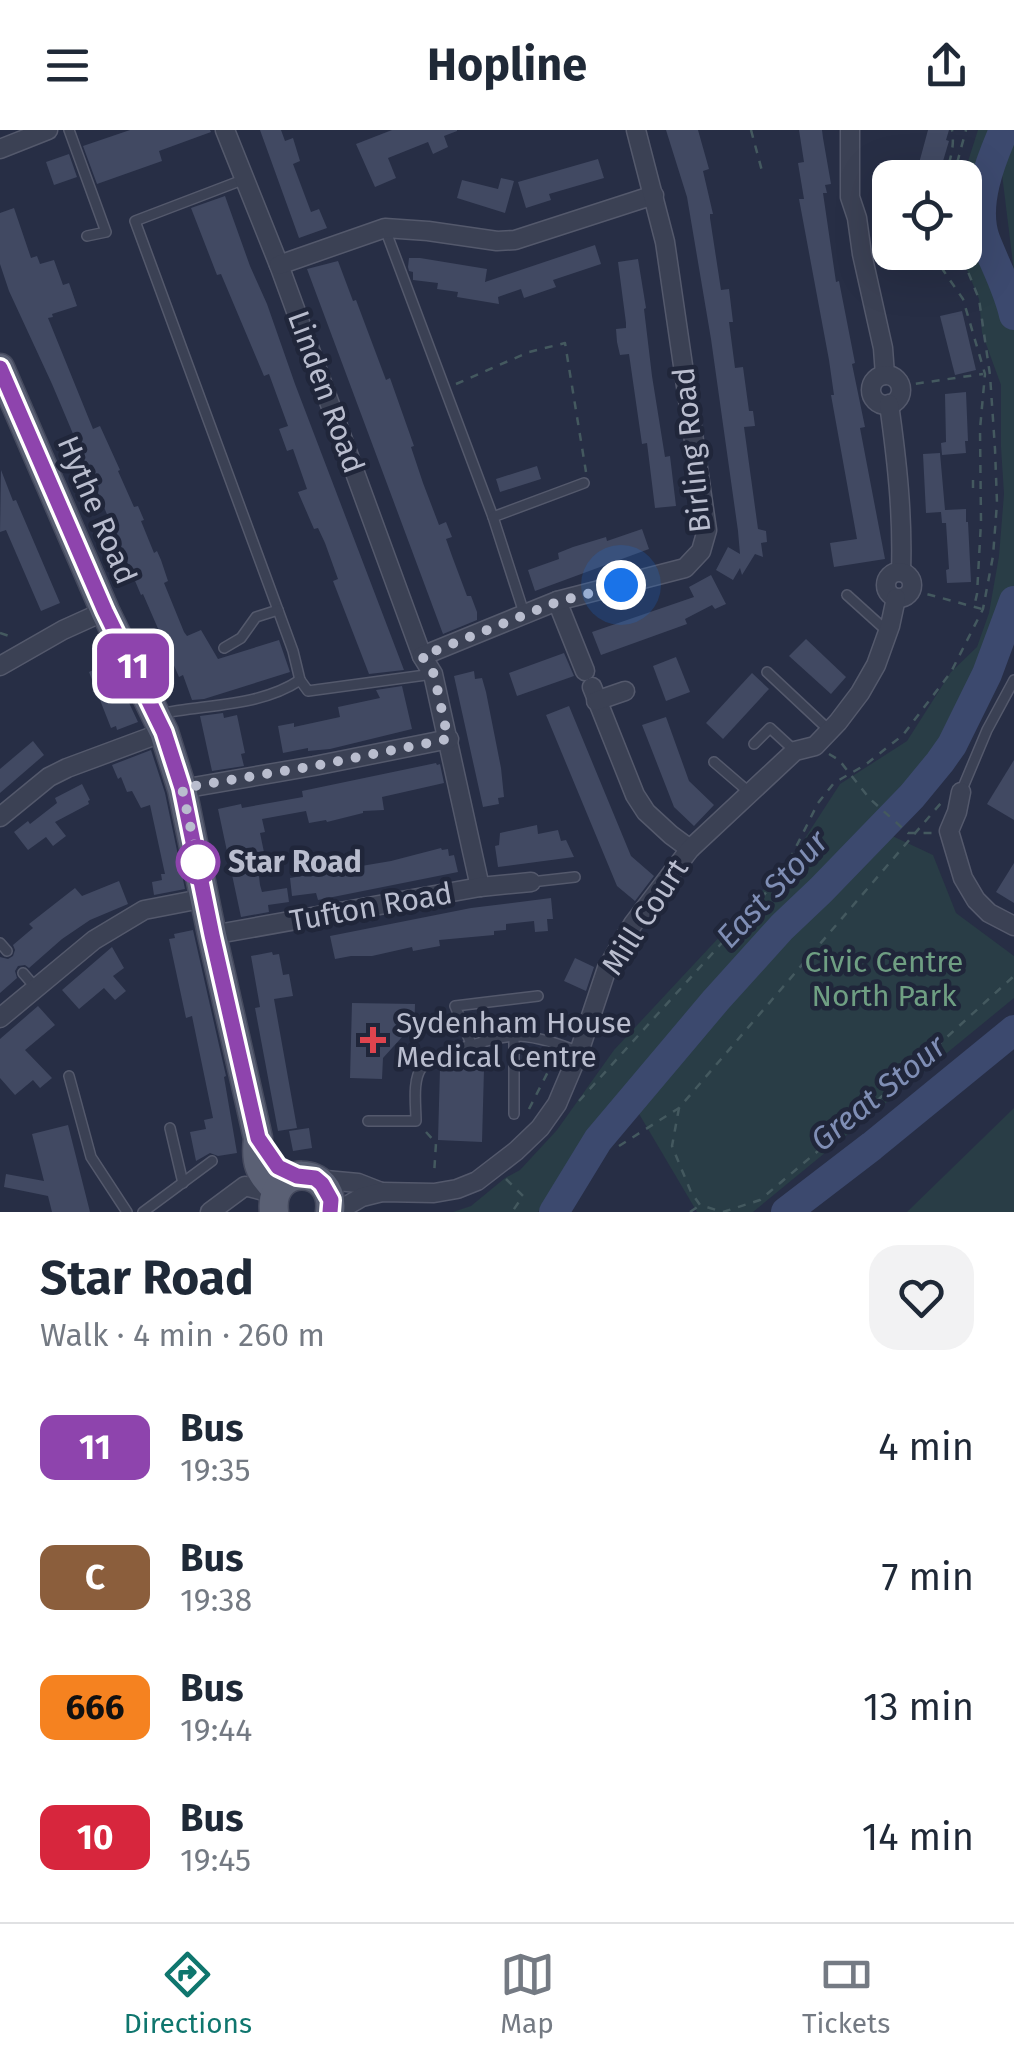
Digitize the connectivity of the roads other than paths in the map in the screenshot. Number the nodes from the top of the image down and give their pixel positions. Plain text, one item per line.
1 (48, 130) edge
2 (69, 130) edge
3 (225, 130) edge
4 (636, 130) edge
5 (850, 130) edge
6 (0, 149) edge
7 (245, 179) junction
8 (654, 196) junction
9 (385, 228) junction
10 (87, 236) dead end
11 (279, 265) junction
12 (0, 368) edge
13 (892, 380) junction
14 (890, 404) junction
15 (584, 483) road end
16 (494, 516) junction
17 (847, 595) dead end
18 (557, 602) junction
19 (278, 610) junction
20 (105, 611) junction
21 (525, 616) junction
22 (888, 632) junction
23 (224, 648) dead end
24 (422, 656) junction
25 (0, 666) edge
26 (767, 672) dead end
27 (434, 674) junction
28 (300, 680) junction
29 (1014, 680) edge
30 (591, 686) junction
31 (624, 691) dead end
32 (160, 723) junction
33 (830, 731) junction
34 (448, 739) junction
35 (754, 744) dead end
36 (795, 750) junction
37 (714, 762) dead end
38 (182, 788) junction
39 (750, 793) junction
40 (960, 797) joint
41 (0, 817) edge
42 (690, 849) junction
43 (575, 876) dead end
44 (530, 882) joint
45 (480, 887) junction
46 (206, 898) junction
47 (1014, 926) edge
48 (212, 935) junction
49 (24, 972) dead end
50 (36, 988) junction
51 (538, 996) dead end
52 (0, 1018) edge
53 (514, 1036) junction
54 (472, 1046) junction
55 (579, 1052) junction
56 (68, 1076) dead end
57 (520, 1115) road end
58 (368, 1122) dead end
59 (170, 1128) dead end
60 (257, 1147) junction
61 (212, 1161) dead end
62 (183, 1182) junction
63 (245, 1186) junction
64 (288, 1190) edge
65 (382, 1192) junction
66 (127, 1212) edge
67 (143, 1212) edge
68 (210, 1212) edge
69 (333, 1212) edge

1 - 6 street
2 - 10 lane
3 - 7 street, Linden Road
4 - 8 street, Birling Road
5 - 13 street
7 - 11 street, Linden Road
7 - 19 lane
8 - 9 street
8 - 18 street, Birling Road
9 - 11 street
9 - 16 lane
11 - 24 street, Linden Road
12 - 20 main road, Hythe Road
13 - 14 street
13 - 14 street
14 - 22 street
15 - 16 lane
16 - 21 lane
17 - 22 lane
18 - 21 street, Birling Road
18 - 30 street
19 - 23 lane
19 - 28 lane
20 - 25 street
20 - 32 main road, Hythe Road
21 - 24 street, Birling Road
22 - 33 street
24 - 27 street, Linden Road
26 - 33 lane
27 - 28 lane
27 - 34 street
28 - 32 lane
29 - 40 lane
30 - 31 street
30 - 42 street
32 - 38 main road, Hythe Road
32 - 41 street
33 - 36 street
34 - 38 street
34 - 45 street
35 - 36 lane
36 - 39 street, Mill Court
37 - 39 lane
38 - 46 main road, Hythe Road
39 - 42 street, Mill Court
40 - 47 street
42 - 55 street, Mill Court
43 - 44 lane
44 - 45 street, Tufton Road
45 - 48 street, Tufton Road
46 - 48 main road, Hythe Road
46 - 50 street
48 - 60 main road, Hythe Road
49 - 50 lane
50 - 52 street
51 - 54 lane
53 - 54 lane
53 - 55 lane
53 - 57 lane
54 - 58 lane
55 - 65 street, Mill Court
56 - 66 lane
59 - 62 lane
60 - 63 street
60 - 64 main road, Hythe Road
61 - 62 lane
62 - 67 lane
63 - 64 street, Mill Court
63 - 68 street
64 - 65 street, Mill Court
64 - 69 main road, Hythe Road
65 - 69 street, Mill Court

